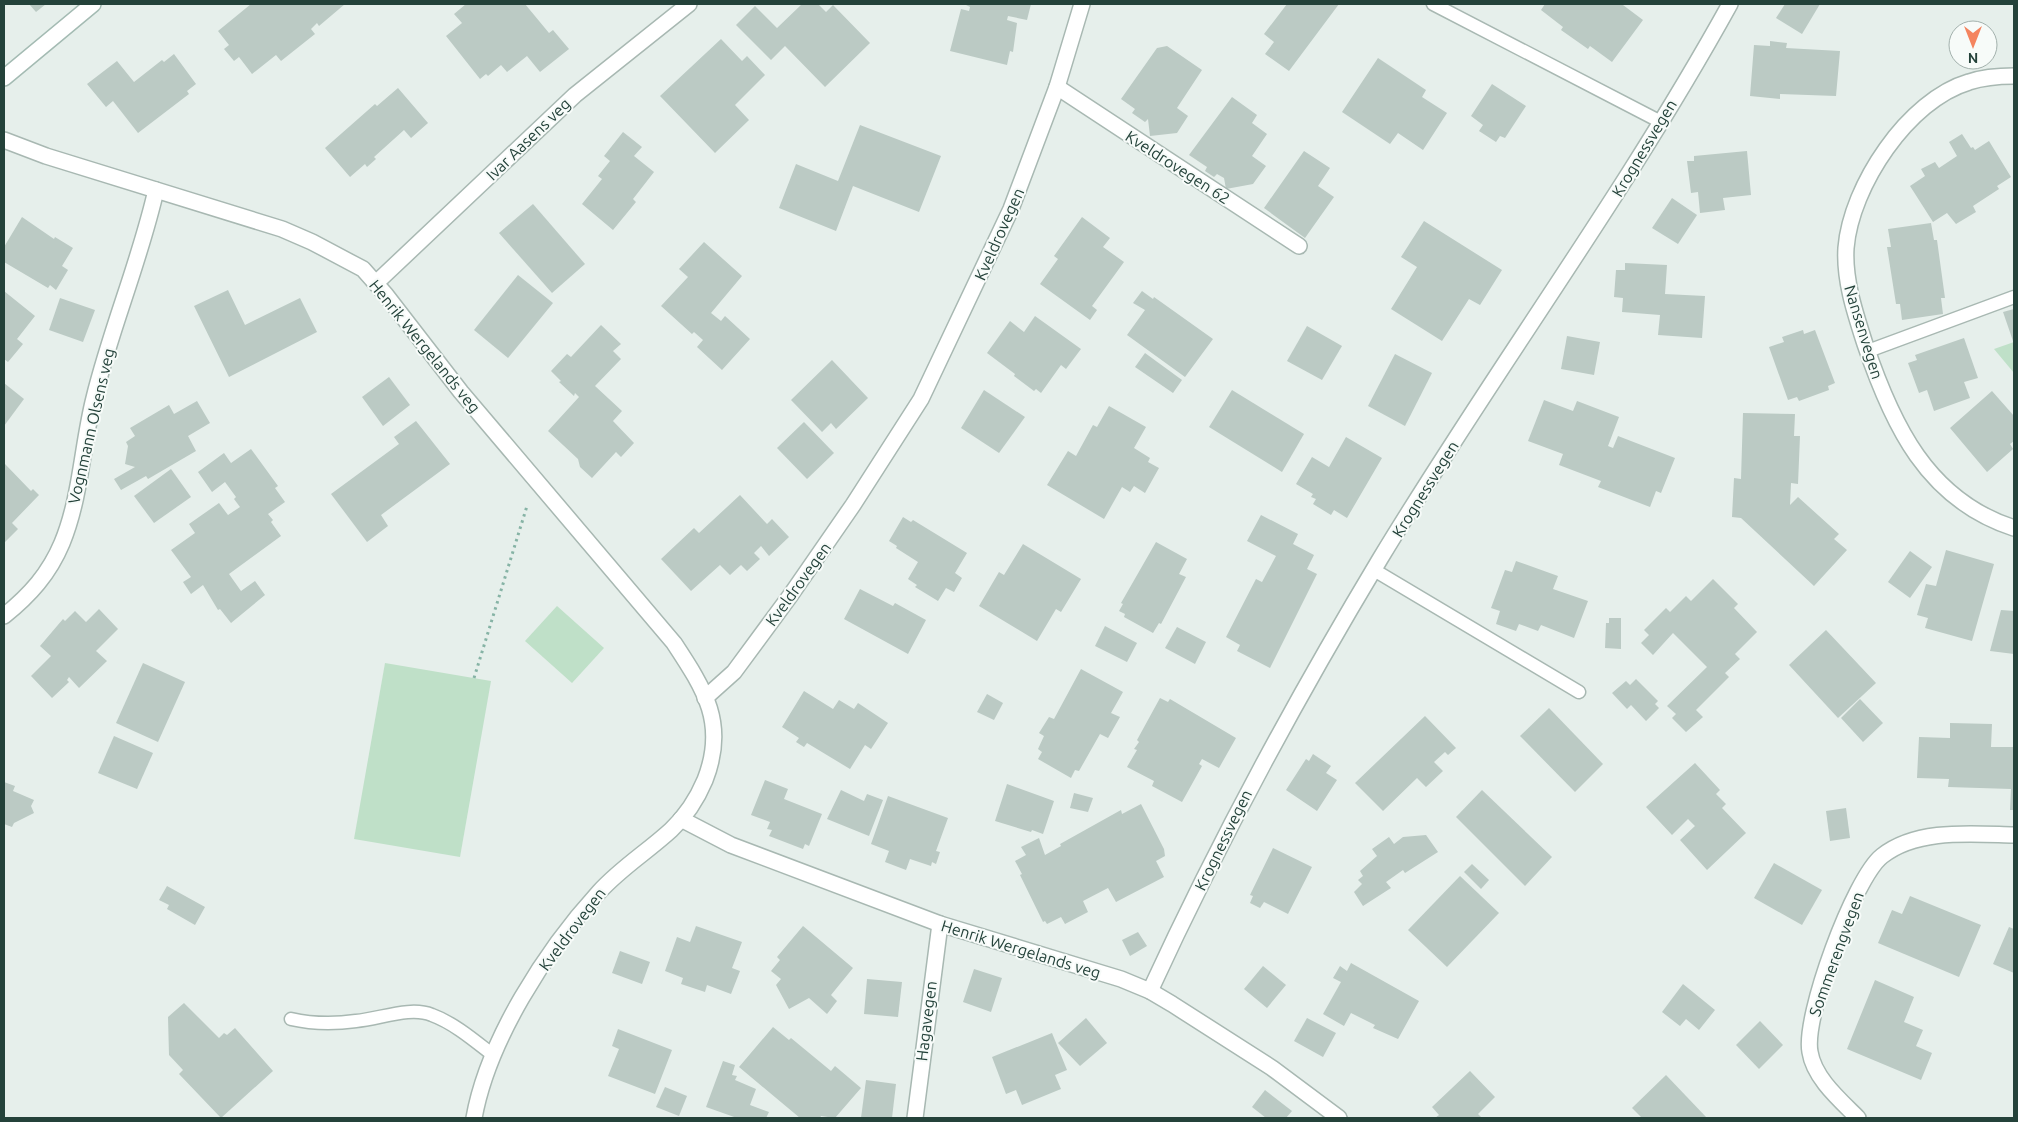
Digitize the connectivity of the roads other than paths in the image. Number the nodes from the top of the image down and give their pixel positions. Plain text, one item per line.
1 (93, 4) edge
2 (688, 4) edge
3 (1082, 4) edge
4 (1433, 4) edge
5 (1730, 4) edge
6 (2014, 76) edge
7 (4, 78) edge
8 (1057, 87) junction
9 (1661, 122) junction
10 (4, 140) edge
11 (156, 190) junction
12 (1299, 246) dead end
13 (376, 283) junction
14 (2014, 297) edge
15 (1868, 351) junction
16 (2014, 528) edge
17 (1374, 570) junction
18 (4, 616) edge
19 (1579, 692) dead end
20 (705, 698) junction
21 (681, 819) junction
22 (2014, 836) edge
23 (940, 924) junction
24 (1150, 991) junction
25 (291, 1019) dead end
26 (493, 1055) junction
27 (474, 1118) edge
28 (915, 1118) edge
29 (1339, 1118) edge
30 (1858, 1118) edge

1 - 7 street
2 - 13 street, Ivar Aasens veg
3 - 8 street, Kveldrovegen
4 - 9 lane
5 - 9 street, Krognessvegen
6 - 15 street, Nansenvegen
8 - 12 street, Kveldrovegen 62
8 - 20 street, Kveldrovegen
9 - 17 street, Krognessvegen
10 - 11 street, Henrik Wergelands veg
11 - 13 street, Henrik Wergelands veg
11 - 18 street, Vognmann Olsens veg
13 - 20 street, Henrik Wergelands veg
14 - 15 lane
15 - 16 street, Nansenvegen
17 - 19 lane
17 - 24 street, Krognessvegen
20 - 21 street, Kveldrovegen
21 - 23 street, Henrik Wergelands veg
21 - 26 street, Kveldrovegen
22 - 30 street, Sommerengvegen
23 - 24 street, Henrik Wergelands veg
23 - 28 street, Hagavegen
24 - 29 street, Henrik Wergelands veg
25 - 26 lane
26 - 27 street, Kveldrovegen

